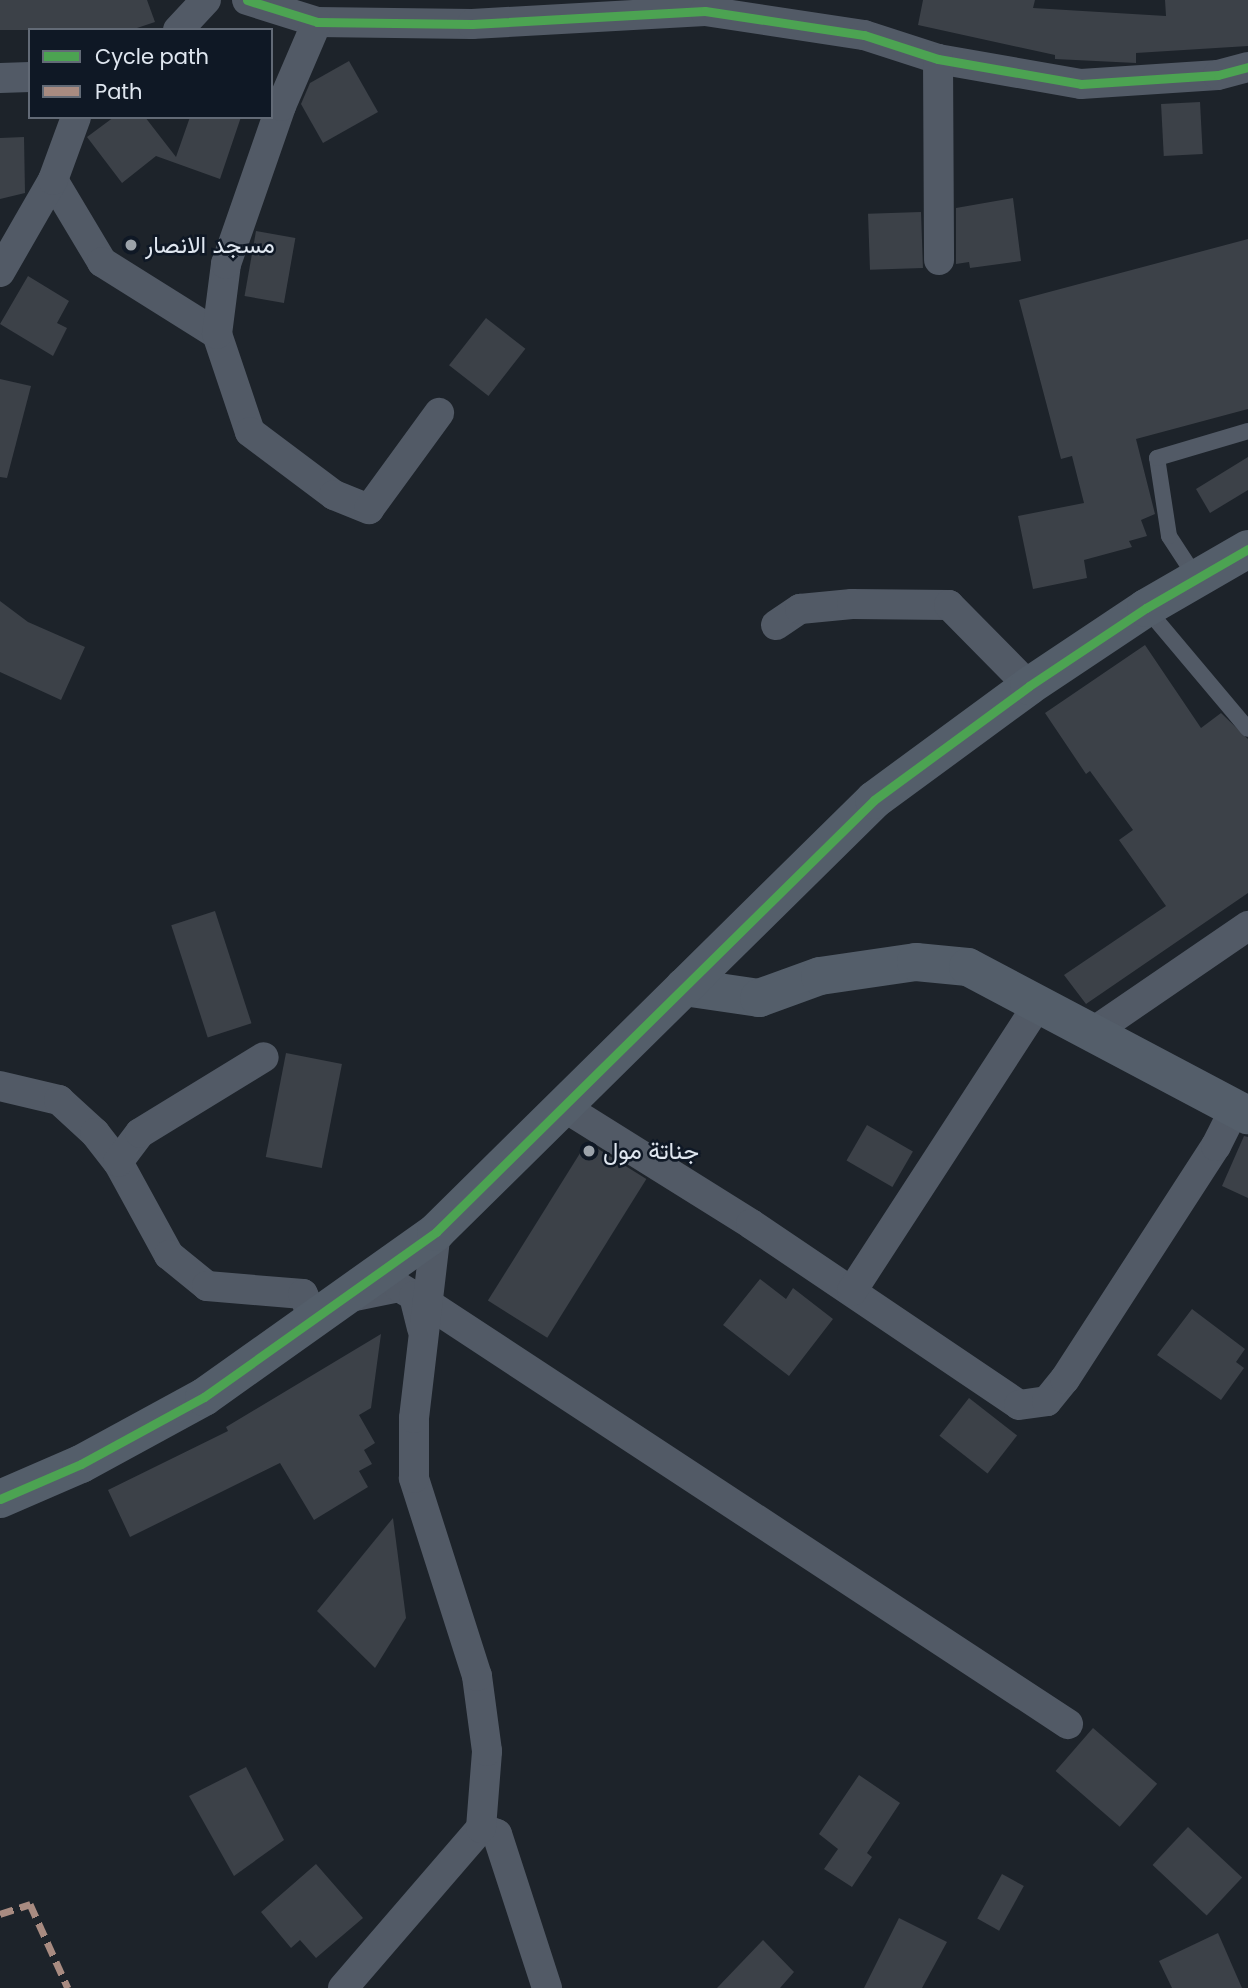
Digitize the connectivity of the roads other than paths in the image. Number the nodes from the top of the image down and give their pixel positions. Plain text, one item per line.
1 (206, 0) edge
2 (247, 0) edge
3 (317, 22) junction
4 (180, 28) edge
5 (937, 59) junction
6 (1248, 67) edge
7 (28, 77) edge
8 (0, 78) edge
9 (75, 119) edge
10 (53, 180) junction
11 (939, 260) dead end
12 (0, 272) edge
13 (217, 334) junction
14 (439, 413) dead end
15 (1248, 431) edge
16 (1248, 549) edge
17 (1197, 579) junction
18 (1146, 608) junction
19 (776, 625) dead end
20 (1029, 686) junction
21 (1248, 729) edge
22 (1248, 926) edge
23 (684, 987) junction
24 (1039, 1003) junction
25 (1093, 1032) junction
26 (264, 1057) dead end
27 (0, 1086) edge
28 (564, 1107) junction
29 (1241, 1111) edge
30 (118, 1162) junction
31 (436, 1232) junction
32 (852, 1291) junction
33 (427, 1303) junction
34 (328, 1309) junction
35 (424, 1334) junction
36 (0, 1499) edge
37 (1068, 1724) dead end
38 (481, 1828) junction
39 (343, 1988) edge
40 (547, 1988) edge

1 - 4 street
2 - 3 street
3 - 5 street
3 - 13 street
5 - 6 street
5 - 11 street
7 - 8 street
9 - 10 street
10 - 12 street
10 - 13 street
13 - 14 street
15 - 17 lane
16 - 17 street
17 - 18 street
18 - 20 street
18 - 21 lane
19 - 20 street
20 - 23 street
22 - 25 street
23 - 24 street
23 - 28 street
24 - 25 street
24 - 32 street
25 - 29 street
26 - 30 street
27 - 30 street
28 - 31 street
28 - 32 street
29 - 32 street
30 - 34 street
31 - 33 street
31 - 34 street
33 - 35 street
33 - 37 street
34 - 35 street
34 - 36 street
35 - 38 street
38 - 39 street
38 - 40 street

